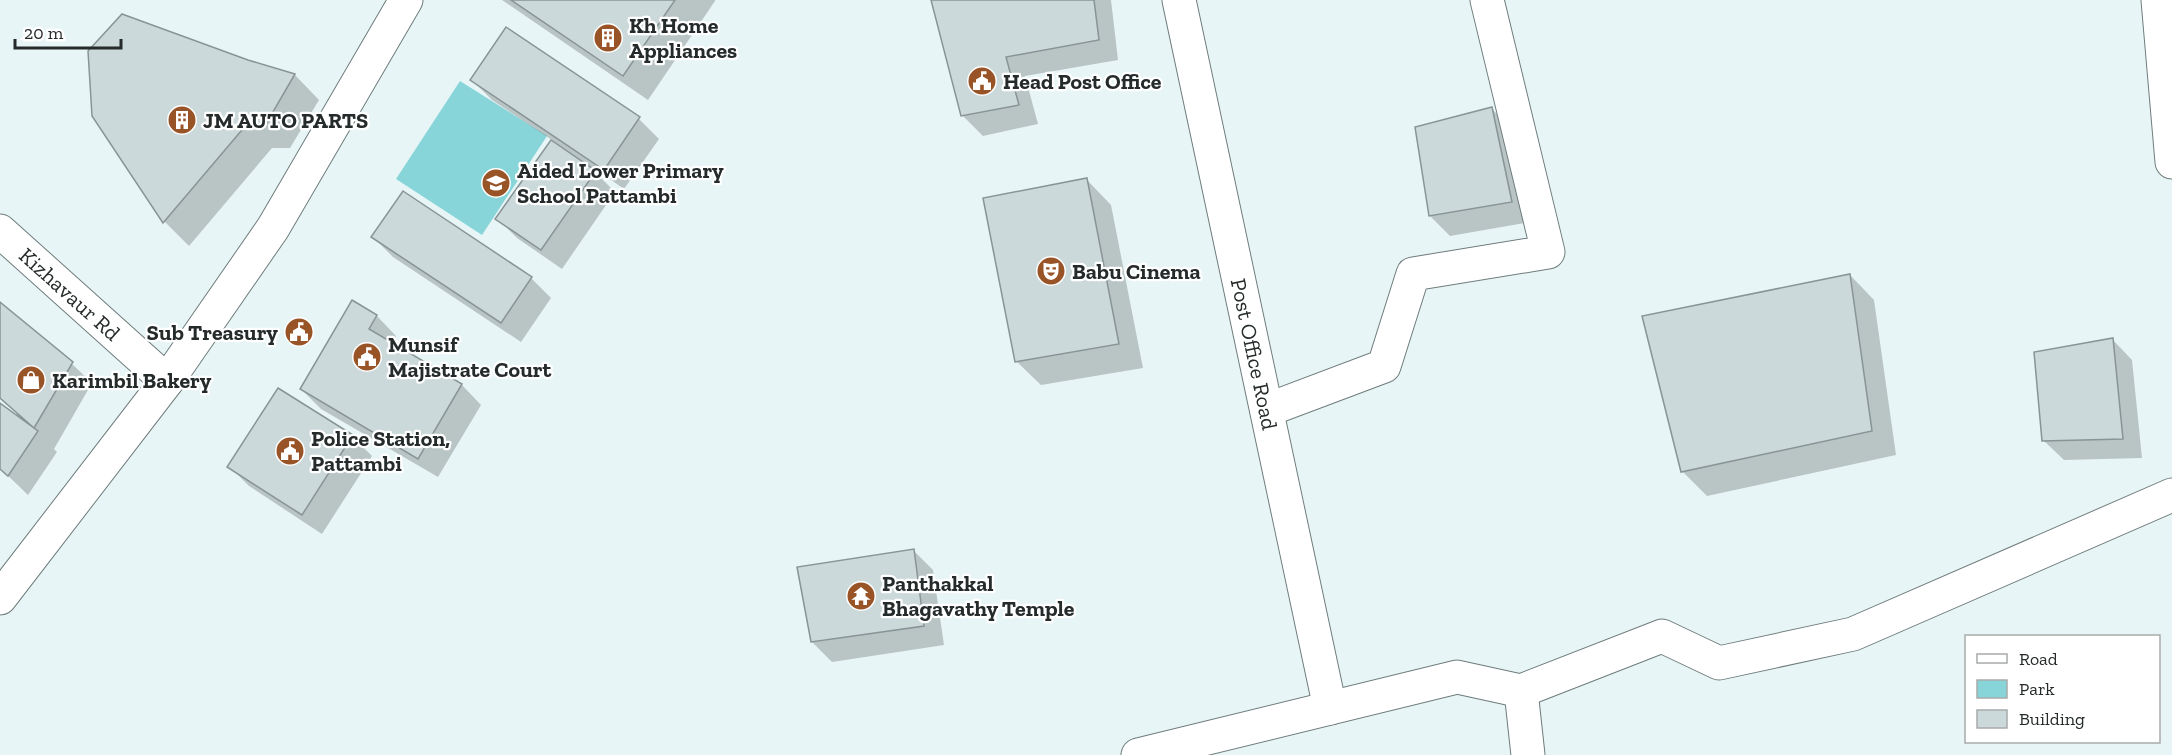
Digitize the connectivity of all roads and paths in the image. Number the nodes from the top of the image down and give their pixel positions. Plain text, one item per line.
1 (406, 0) edge
2 (1179, 0) edge
3 (1487, 0) edge
4 (2158, 0) edge
5 (2172, 162) edge
6 (0, 231) edge
7 (166, 381) junction
8 (1267, 410) junction
9 (2172, 495) edge
10 (0, 598) edge
11 (1521, 691) junction
12 (1330, 708) junction
13 (1156, 753) edge
14 (1528, 755) edge

1 - 7 street
2 - 8 street, Post Office Road
3 - 8 street
4 - 5 street
6 - 7 street, Kizhavaur Rd
7 - 10 street
8 - 12 street, Post Office Road
9 - 11 street
11 - 12 street
11 - 14 street
12 - 13 street

